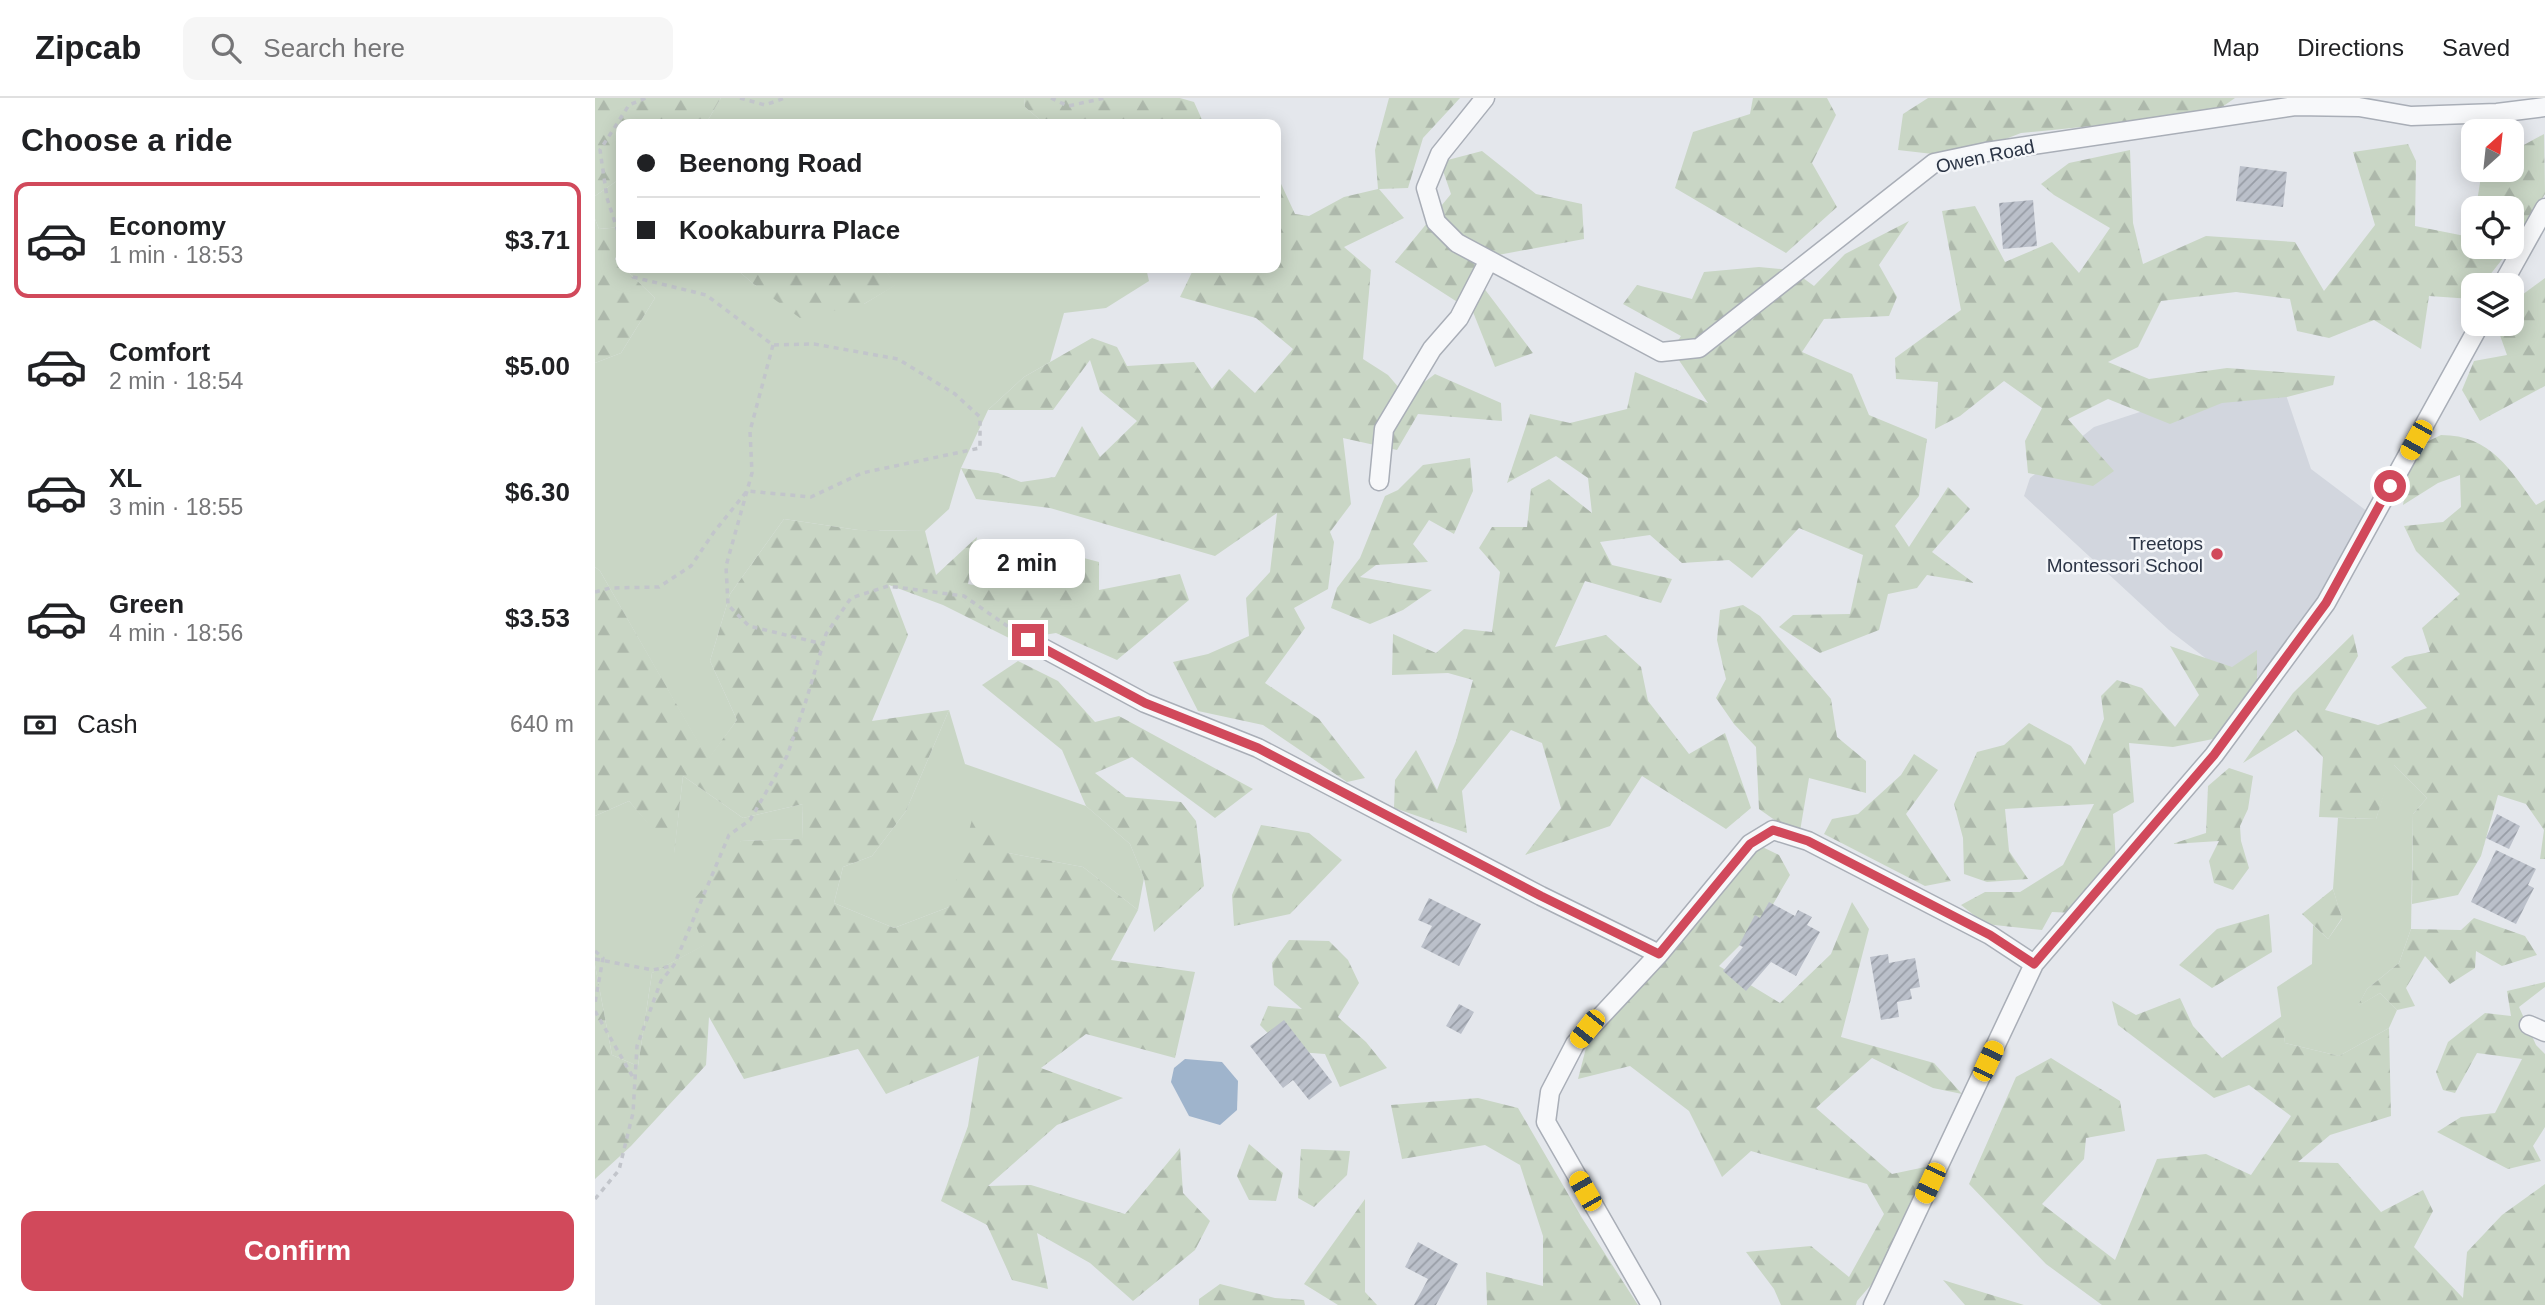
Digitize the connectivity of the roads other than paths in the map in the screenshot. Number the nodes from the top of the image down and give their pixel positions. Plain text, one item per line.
1 (1485, 98) edge
2 (2361, 103) edge
3 (2545, 107) edge
4 (2545, 208) edge
5 (1489, 260) junction
6 (2509, 273) edge
7 (2473, 336) edge
8 (1379, 481) dead end
9 (1028, 640) road end
10 (1659, 954) junction
11 (2034, 964) junction
12 (1651, 1305) edge
13 (1873, 1305) edge

1 - 5 street, Owen Road
2 - 3 street, Owen Road
2 - 5 street, Owen Road
4 - 6 street
5 - 8 street
7 - 11 street
9 - 10 street
10 - 11 street
10 - 12 street
11 - 13 street

